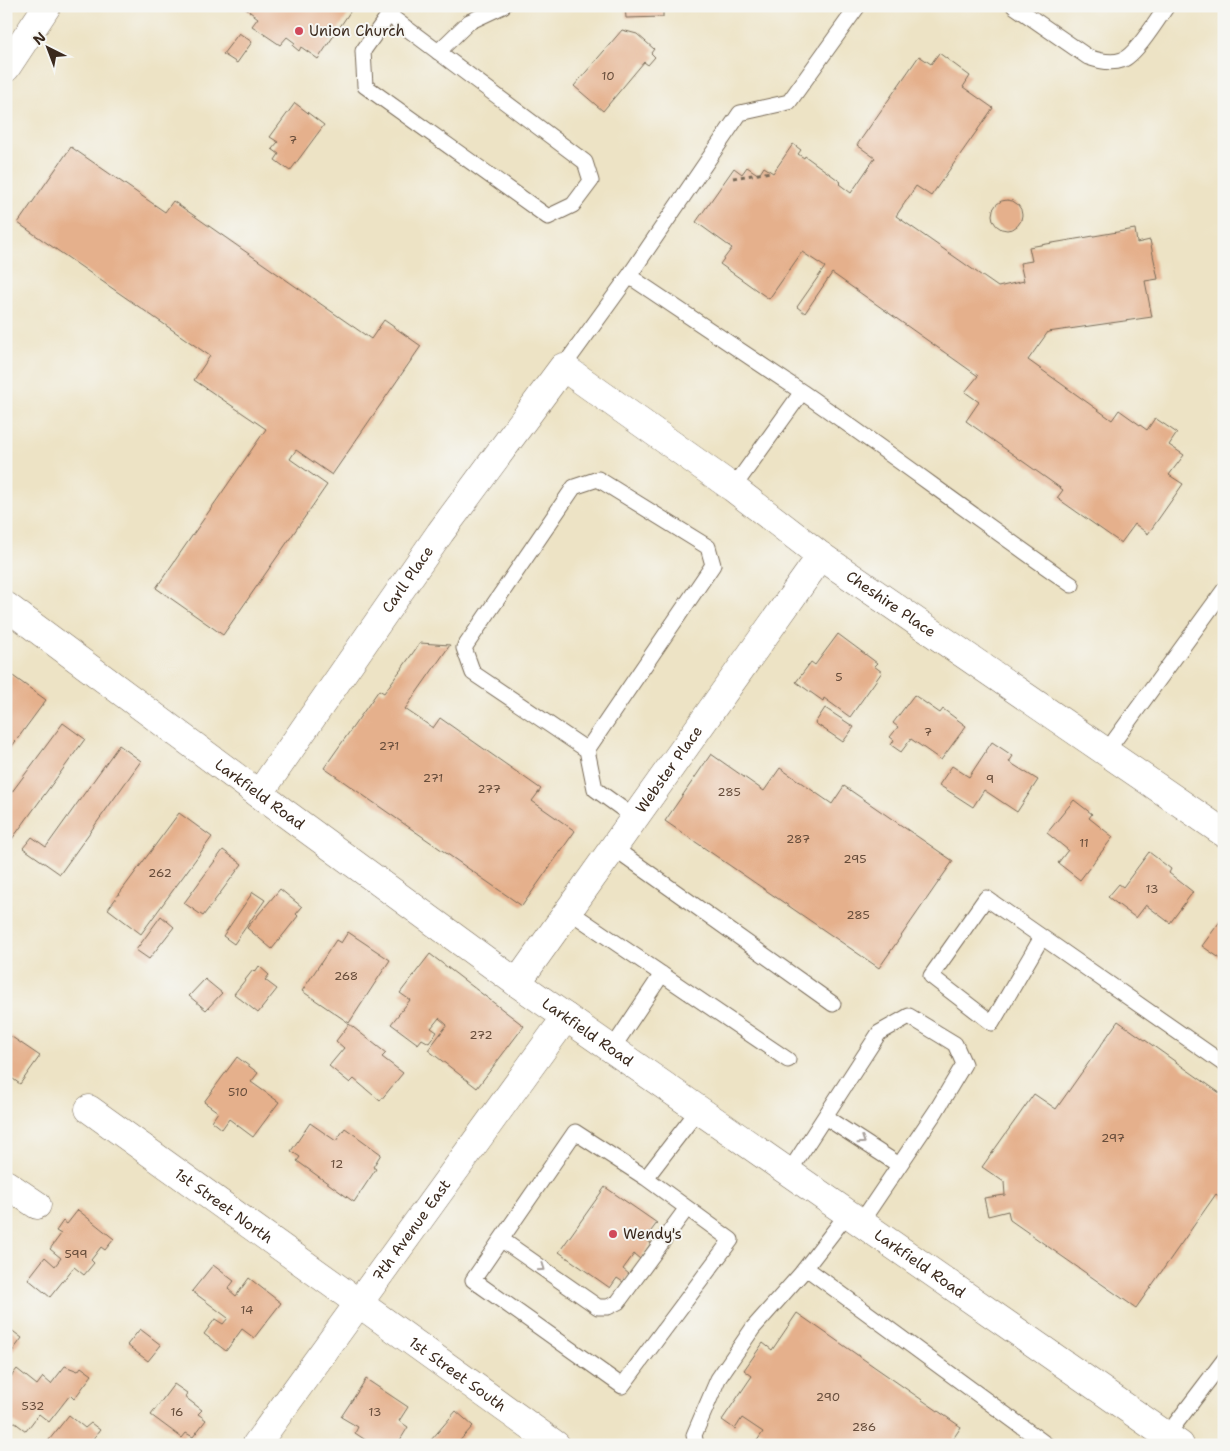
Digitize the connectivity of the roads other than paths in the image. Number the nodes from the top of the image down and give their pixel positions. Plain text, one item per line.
1 (48, 6) edge
2 (503, 6) edge
3 (858, 6) edge
4 (1014, 6) edge
5 (1167, 6) edge
6 (392, 11) edge
7 (438, 52) junction
8 (6, 68) edge
9 (628, 276) junction
10 (563, 367) junction
11 (802, 392) junction
12 (734, 488) junction
13 (821, 556) junction
14 (1072, 585) dead end
15 (1224, 590) edge
16 (6, 606) edge
17 (587, 750) junction
18 (1106, 752) junction
19 (259, 794) junction
20 (635, 818) junction
21 (1224, 833) edge
22 (614, 848) junction
23 (569, 911) junction
24 (1042, 937) junction
25 (662, 974) junction
26 (518, 983) junction
27 (833, 1004) dead end
28 (566, 1017) junction
29 (612, 1049) junction
30 (788, 1060) dead end
31 (1224, 1064) edge
32 (90, 1108) dead end
33 (699, 1109) junction
34 (825, 1117) junction
35 (899, 1165) junction
36 (788, 1172) junction
37 (646, 1178) junction
38 (6, 1184) edge
39 (36, 1205) dead end
40 (687, 1208) junction
41 (854, 1218) junction
42 (502, 1240) junction
43 (806, 1268) junction
44 (360, 1302) junction
45 (1224, 1360) edge
46 (1163, 1439) edge
47 (256, 1445) edge
48 (556, 1445) edge
49 (696, 1445) edge
50 (1048, 1445) edge

1 - 8 street
2 - 7 lane
3 - 9 lane
4 - 5 lane
6 - 7 lane
6 - 7 lane
9 - 10 lane
9 - 11 lane
10 - 12 street, Cheshire Place
10 - 19 street, Carll Place
11 - 12 lane
11 - 14 lane
12 - 13 street, Cheshire Place
13 - 18 street, Cheshire Place
13 - 20 street, Webster Place
15 - 18 lane
16 - 19 street, Larkfield Road
17 - 17 lane
17 - 20 lane
18 - 21 street, Cheshire Place
19 - 26 street, Larkfield Road
20 - 22 street, Webster Place
22 - 23 street, Webster Place
22 - 27 lane
23 - 25 lane
23 - 26 street, Webster Place
24 - 24 lane
24 - 31 lane
25 - 29 lane
25 - 30 lane
26 - 28 street, Larkfield Road
28 - 29 street, Larkfield Road
28 - 44 street, 7th Avenue East
29 - 33 street, Larkfield Road
32 - 44 street, 1st Street North
33 - 36 street, Larkfield Road
33 - 37 lane
34 -> 35 lane
34 - 35 lane
34 - 36 lane
35 - 41 lane
36 - 41 street, Larkfield Road
37 - 40 lane
37 - 42 lane
38 - 39 street
42 -> 40 lane
40 - 42 lane
41 - 43 lane
41 - 46 street, Larkfield Road
43 - 49 lane
43 - 50 lane
44 - 47 street, 7th Avenue East
44 - 48 street, 1st Street South
45 - 46 lane

